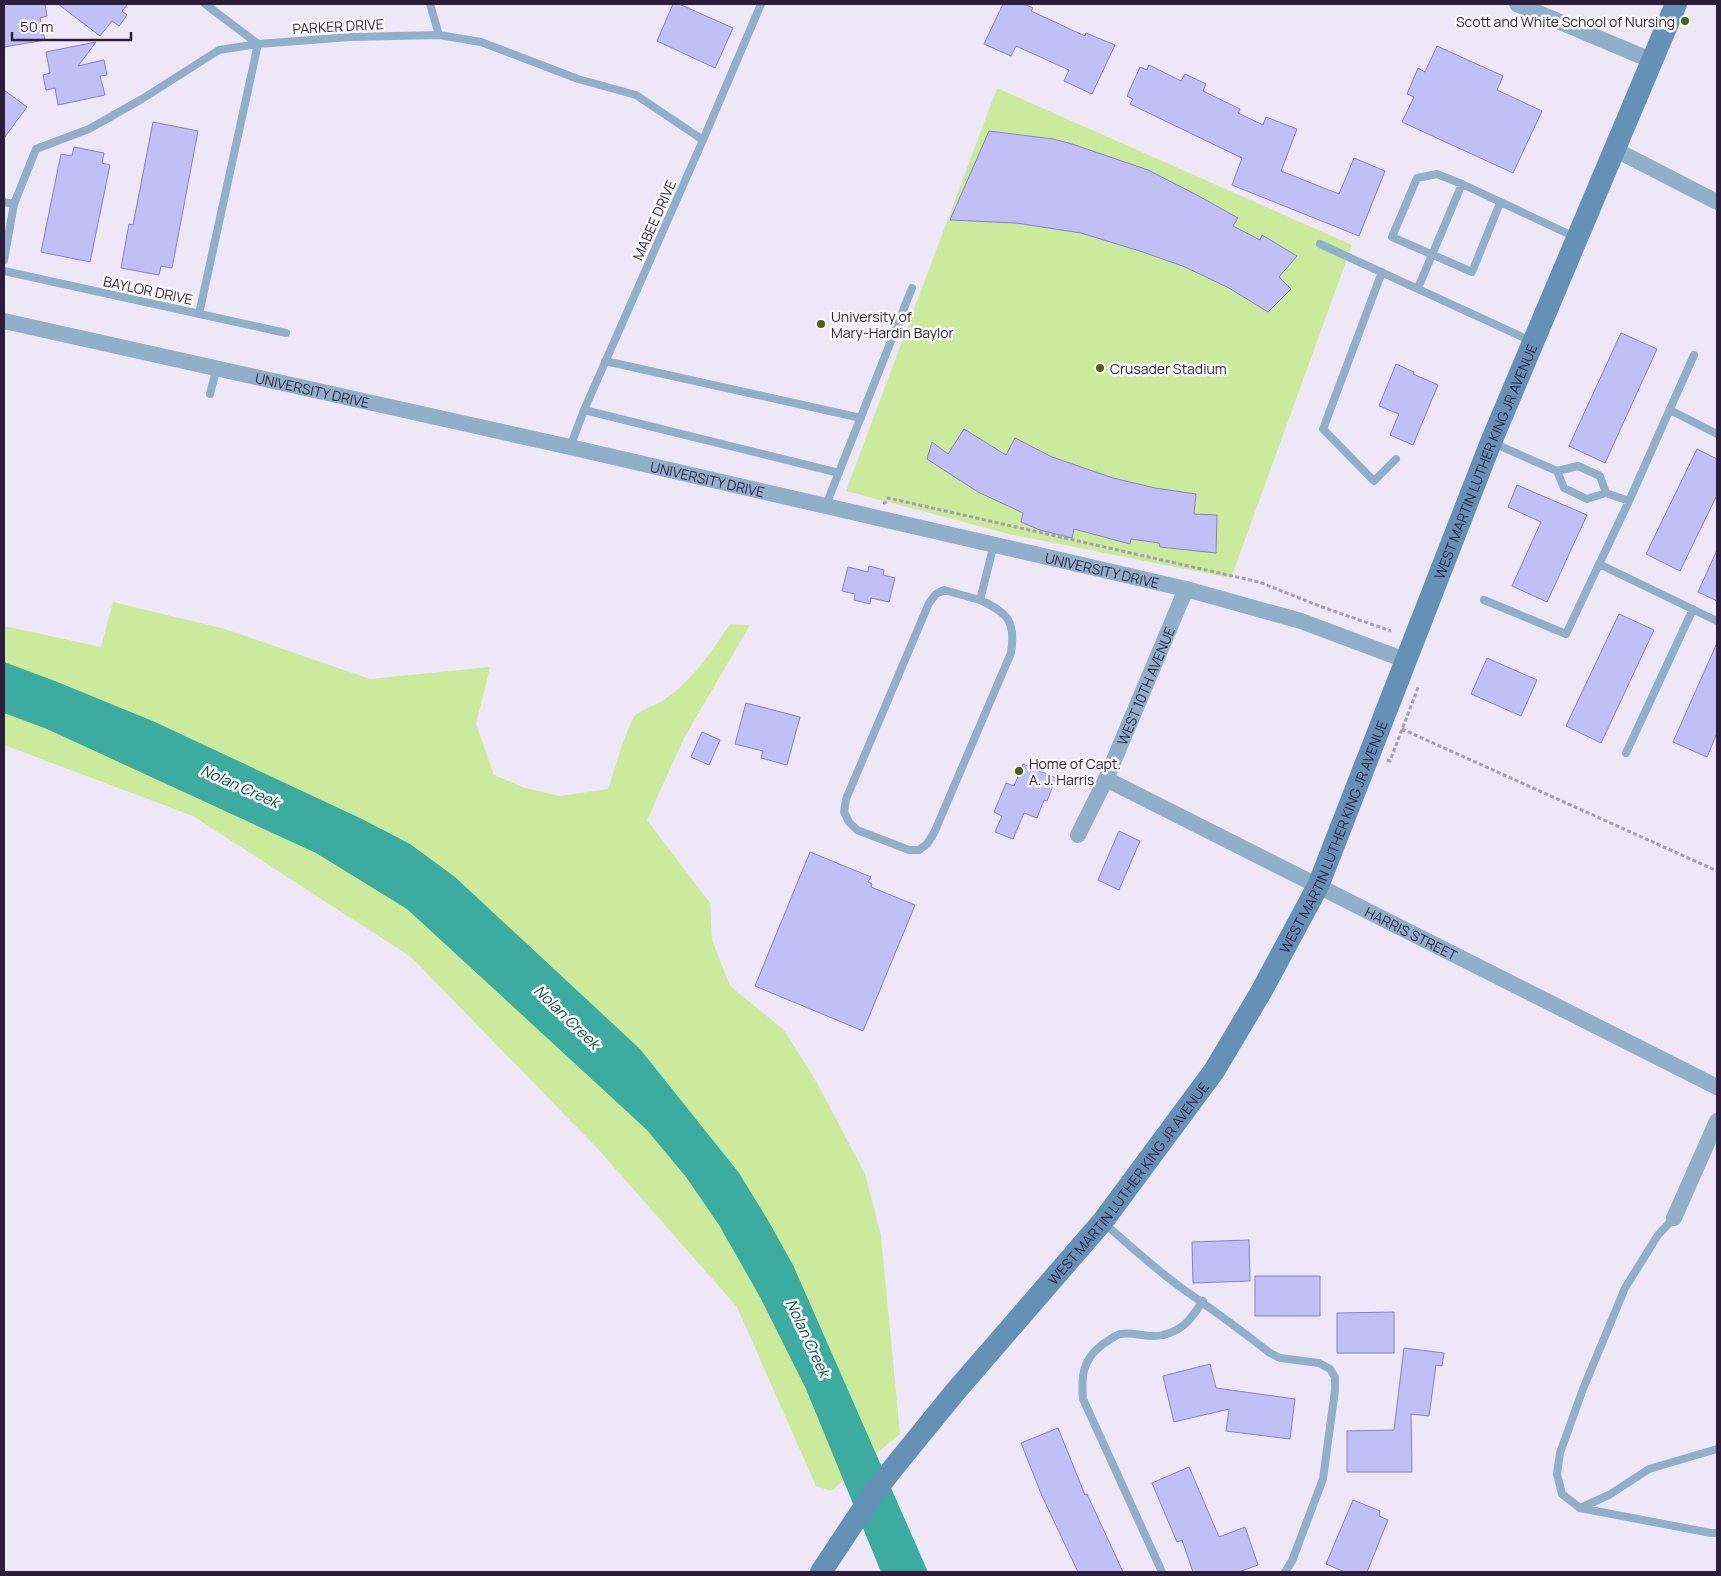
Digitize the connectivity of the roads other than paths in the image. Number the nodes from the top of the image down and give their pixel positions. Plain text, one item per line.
1 (205, 4) edge
2 (430, 4) edge
3 (761, 4) edge
4 (1517, 4) edge
5 (1676, 4) edge
6 (439, 34) junction
7 (258, 44) junction
8 (1652, 61) junction
9 (703, 140) junction
10 (1614, 149) junction
11 (1462, 184) junction
12 (4, 202) edge
13 (1717, 202) edge
14 (1500, 203) junction
15 (14, 204) junction
16 (1577, 238) junction
17 (1320, 244) dead end
18 (1432, 254) junction
19 (4, 260) edge
20 (4, 271) edge
21 (1382, 272) junction
22 (912, 288) dead end
23 (1418, 288) junction
24 (199, 314) junction
25 (4, 321) edge
26 (286, 333) dead end
27 (1533, 342) junction
28 (1694, 355) dead end
29 (605, 361) junction
30 (217, 367) junction
31 (210, 394) dead end
32 (584, 410) junction
33 (1670, 410) junction
34 (861, 418) junction
35 (1717, 434) edge
36 (1491, 442) junction
37 (570, 446) junction
38 (1396, 459) dead end
39 (1557, 471) junction
40 (839, 473) junction
41 (1606, 493) junction
42 (1629, 501) junction
43 (826, 506) junction
44 (994, 544) junction
45 (1599, 564) junction
46 (1186, 589) junction
47 (980, 600) junction
48 (1484, 600) dead end
49 (1693, 609) junction
50 (1717, 621) edge
51 (1404, 660) junction
52 (1626, 752) dead end
53 (1106, 779) junction
54 (1078, 835) dead end
55 (1318, 886) junction
56 (1717, 1087) edge
57 (1717, 1121) edge
58 (1674, 1218) joint
59 (1103, 1221) junction
60 (1203, 1301) junction
61 (1717, 1449) edge
62 (1580, 1508) junction
63 (1717, 1533) edge
64 (821, 1572) edge
65 (1162, 1572) edge
66 (1285, 1572) edge

1 - 7 lane
2 - 6 lane
3 - 9 lane, MABEE DRIVE
4 - 8 street
5 - 8 street, WEST MARTIN LUTHER KING JR AVENUE
6 - 7 lane, PARKER DRIVE
6 - 9 lane, PARKER DRIVE
7 - 15 lane, PARKER DRIVE
7 - 24 lane
8 - 10 street, WEST MARTIN LUTHER KING JR AVENUE
9 - 29 lane, MABEE DRIVE
10 - 13 street
10 - 16 street, WEST MARTIN LUTHER KING JR AVENUE
11 - 14 lane
11 - 18 lane
11 - 18 lane
12 - 15 lane
14 - 16 lane
14 - 18 lane
15 - 19 lane, PARKER DRIVE
16 - 27 street, WEST MARTIN LUTHER KING JR AVENUE
17 - 21 lane
18 - 23 lane
20 - 24 lane, BAYLOR DRIVE
21 - 23 lane
21 - 38 lane
22 - 34 lane
23 - 27 lane
24 - 26 lane, BAYLOR DRIVE
25 - 30 street, UNIVERSITY DRIVE
27 - 36 street, WEST MARTIN LUTHER KING JR AVENUE
28 - 33 lane
29 - 32 lane, MABEE DRIVE
29 - 34 lane
30 - 31 lane
30 - 37 street, UNIVERSITY DRIVE
32 - 37 lane, MABEE DRIVE
32 - 40 lane
33 - 35 lane
33 - 42 lane
34 - 40 lane
36 - 39 lane
36 - 51 street, WEST MARTIN LUTHER KING JR AVENUE
37 - 43 street, UNIVERSITY DRIVE
39 - 41 lane
39 - 41 lane
40 - 43 lane
41 - 42 lane
42 - 45 lane
43 - 44 street, UNIVERSITY DRIVE
44 - 46 street, UNIVERSITY DRIVE
44 - 47 lane
45 - 48 lane
45 - 49 lane
46 - 51 street, UNIVERSITY DRIVE
46 - 53 street, WEST 10TH AVENUE
47 - 47 lane
49 - 50 lane
49 - 52 lane
51 - 55 street, WEST MARTIN LUTHER KING JR AVENUE
53 - 54 street, WEST 10TH AVENUE
53 - 55 street, HARRIS STREET
55 - 56 street, HARRIS STREET
55 - 59 street, WEST MARTIN LUTHER KING JR AVENUE
57 - 58 street
58 - 62 lane
59 - 60 lane
59 - 64 street, WEST MARTIN LUTHER KING JR AVENUE
60 - 65 lane
60 - 66 lane
61 - 62 lane
62 - 63 lane

